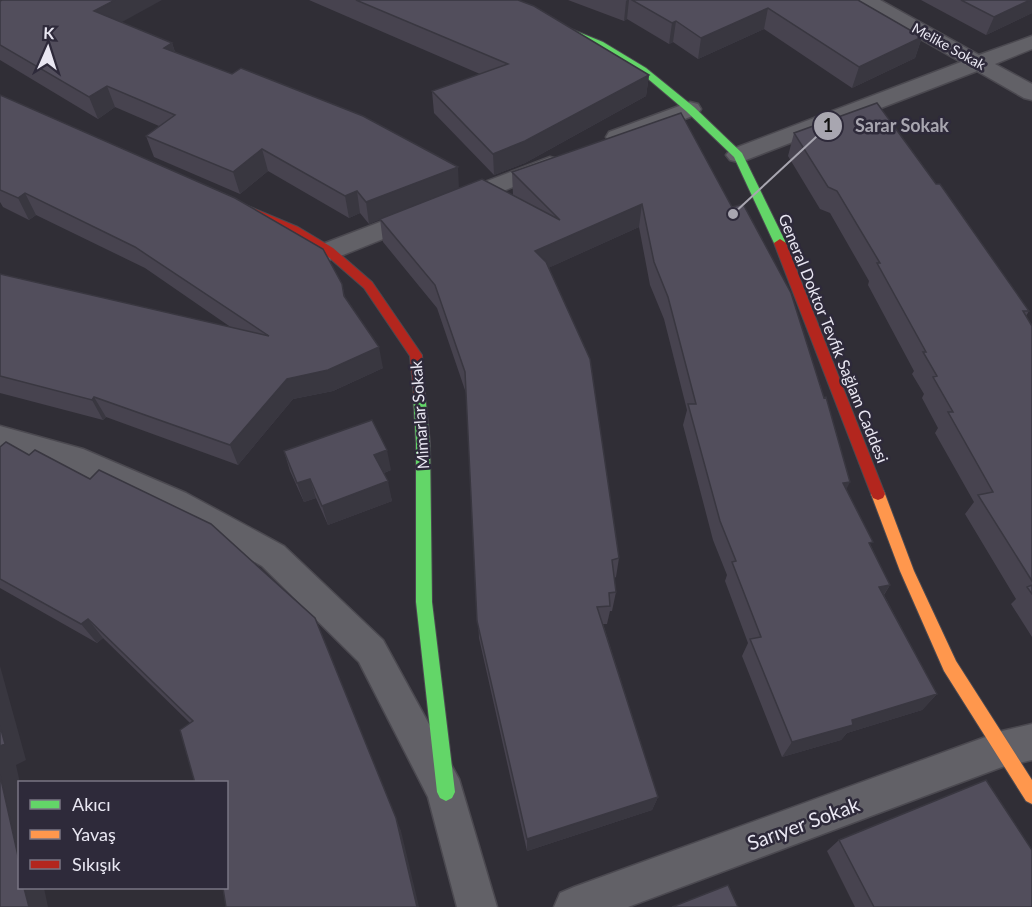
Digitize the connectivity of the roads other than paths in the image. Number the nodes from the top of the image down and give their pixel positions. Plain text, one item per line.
1 (492, 0) edge
2 (866, 0) edge
3 (1032, 42) edge
4 (979, 62) junction
5 (1032, 93) edge
6 (690, 109) junction
7 (738, 155) junction
8 (228, 201) edge
9 (329, 251) junction
10 (0, 438) edge
11 (1017, 746) edge
12 (446, 792) junction
13 (1032, 795) edge
14 (477, 907) edge
15 (574, 907) edge

1 - 6 main road, General Doktor Tevfik Sağlam Caddesi
2 - 4 street, Melike Sokak
3 - 4 street
4 - 5 street, Melike Sokak
4 - 7 street
6 - 7 main road, General Doktor Tevfik Sağlam Caddesi
6 - 9 street
7 - 11 main road, General Doktor Tevfik Sağlam Caddesi
8 - 9 main road, Mimarlar Sokak
9 - 12 main road, Mimarlar Sokak
10 - 12 street, Mimarlar Sokak
11 - 13 main road, General Doktor Tevfik Sağlam Caddesi
11 - 15 street, Sarıyer Sokak
12 - 14 street, Mimarlar Sokak

